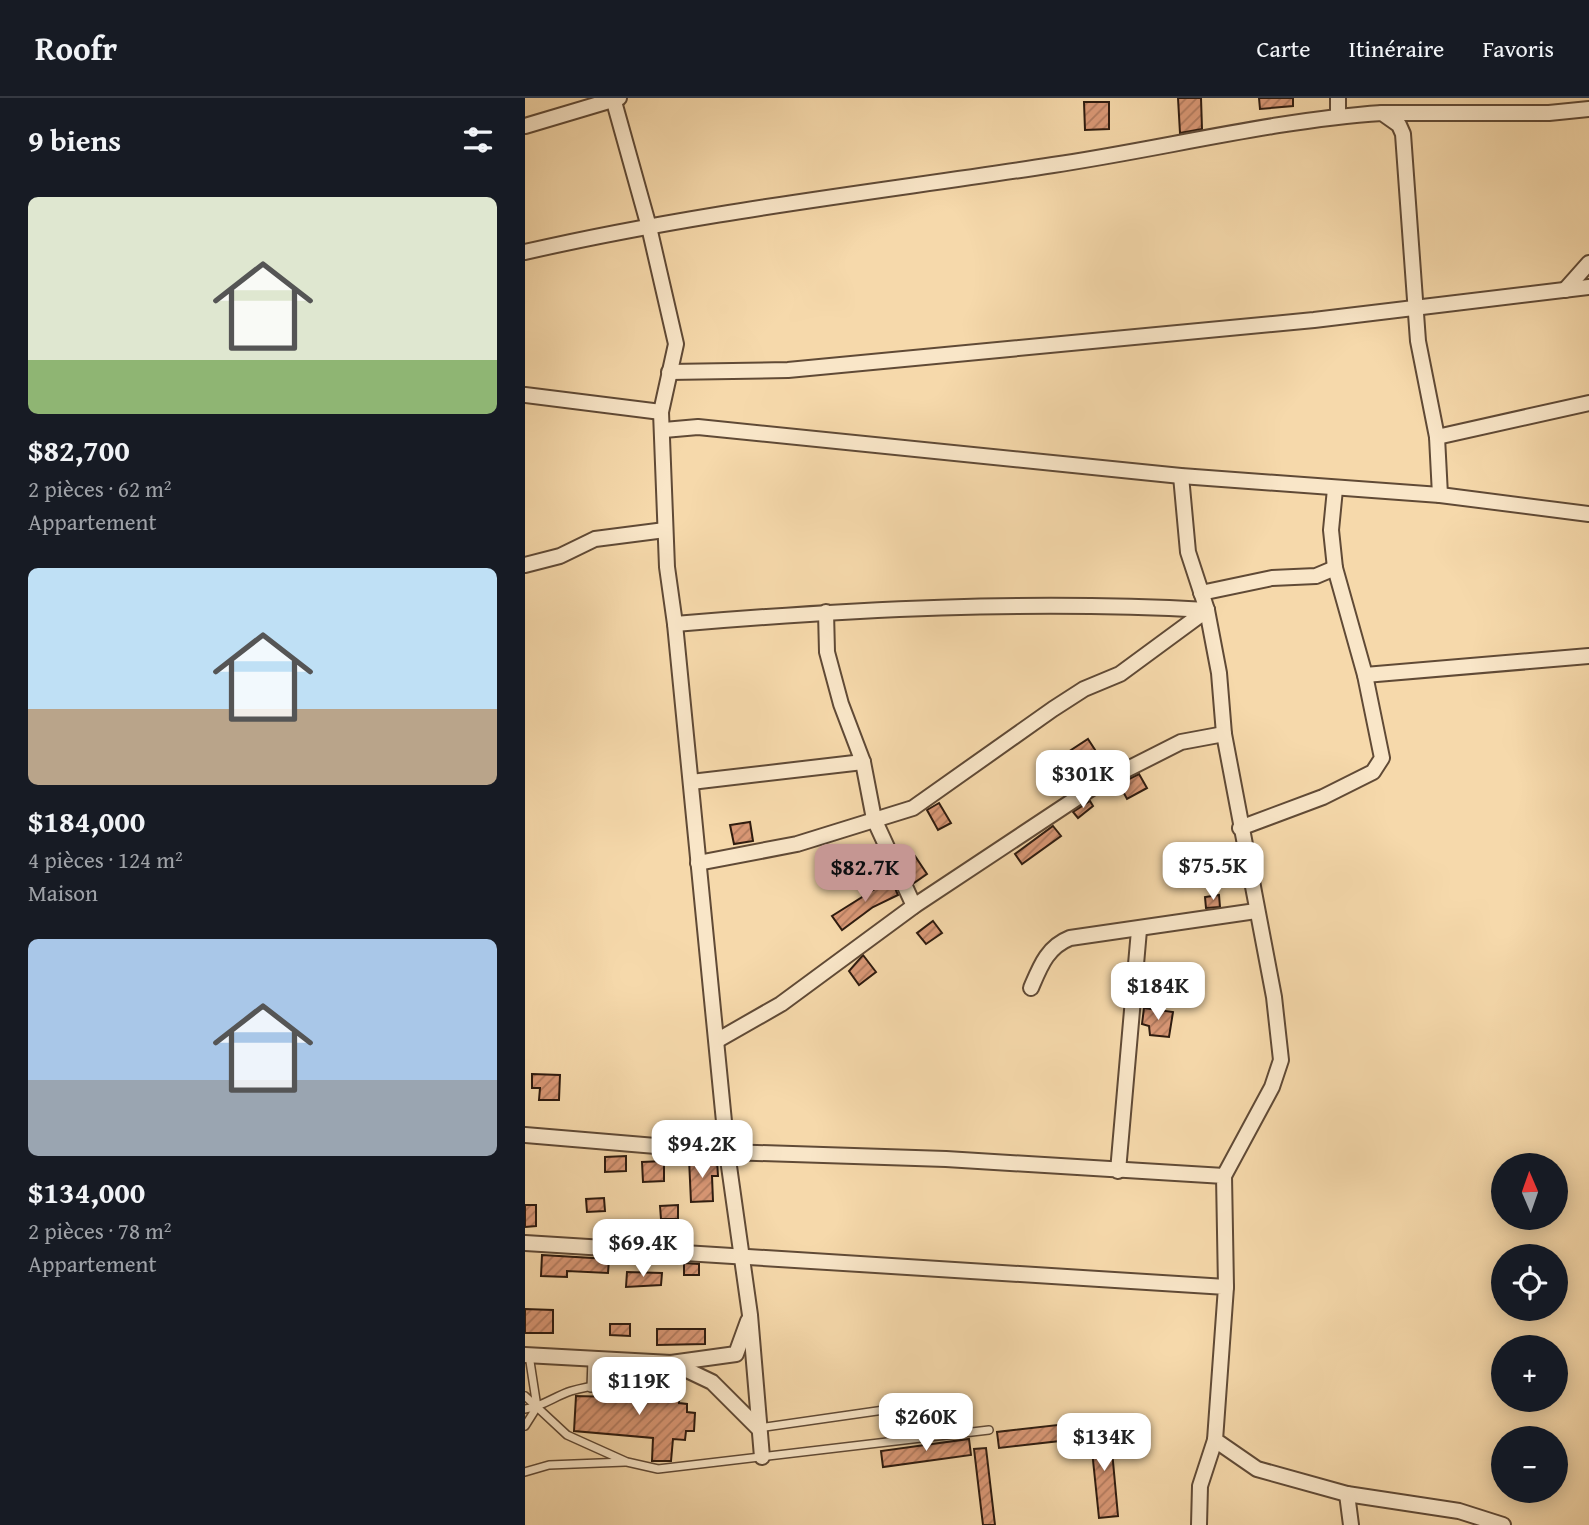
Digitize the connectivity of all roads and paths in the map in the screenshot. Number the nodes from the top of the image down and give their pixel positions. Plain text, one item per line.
1 (1338, 98) edge
2 (615, 99) edge
3 (1589, 109) edge
4 (1382, 113) junction
5 (1338, 116) junction
6 (525, 126) edge
7 (649, 227) junction
8 (525, 251) edge
9 (1589, 263) edge
10 (1589, 287) edge
11 (1565, 290) junction
12 (1417, 307) junction
13 (669, 372) junction
14 (525, 394) edge
15 (1589, 403) edge
16 (661, 412) junction
17 (664, 430) junction
18 (1437, 437) junction
19 (1181, 476) junction
20 (1335, 489) junction
21 (1440, 495) junction
22 (1589, 514) edge
23 (665, 530) junction
24 (525, 565) edge
25 (1335, 568) junction
26 (1202, 593) junction
27 (1207, 610) junction
28 (827, 612) junction
29 (675, 624) junction
30 (1589, 656) edge
31 (1365, 675) junction
32 (1224, 734) junction
33 (863, 762) junction
34 (691, 782) junction
35 (874, 820) junction
36 (1240, 828) junction
37 (698, 863) junction
38 (914, 906) junction
39 (1256, 911) junction
40 (1139, 930) junction
41 (1031, 988) dead end
42 (717, 1040) junction
43 (525, 1135) edge
44 (727, 1152) junction
45 (1118, 1171) junction
46 (1224, 1176) junction
47 (525, 1242) edge
48 (740, 1255) junction
49 (1226, 1287) junction
50 (750, 1315) junction
51 (527, 1355) edge
52 (592, 1359) junction
53 (671, 1363) junction
54 (591, 1388) junction
55 (525, 1396) edge
56 (537, 1407) junction
57 (898, 1408) dead end
58 (525, 1409) edge
59 (525, 1426) edge
60 (758, 1428) junction
61 (989, 1430) dead end
62 (1215, 1440) junction
63 (762, 1457) junction
64 (627, 1462) junction
65 (525, 1472) edge
66 (1347, 1494) junction
67 (1199, 1525) edge
68 (1351, 1525) edge
69 (1503, 1525) edge

1 - 5 street
2 - 6 street
2 - 7 street
3 - 4 street
4 - 5 street
4 - 12 street
5 - 7 street
7 - 8 street
7 - 13 street
9 - 11 street
10 - 11 street
11 - 12 street
12 - 13 street
12 - 18 street
13 - 16 street
14 - 16 street
15 - 18 street
16 - 17 street
17 - 19 street
17 - 23 street
18 - 21 street
19 - 20 street
19 - 26 street
20 - 21 street
20 - 25 street
21 - 22 street
23 - 24 street
23 - 29 street
25 - 26 street
25 - 31 street
26 - 27 street
27 - 28 street
27 - 32 street
27 - 35 street
28 - 29 street
28 - 33 street
29 - 34 street
30 - 31 street
31 - 36 street
32 - 36 street
32 - 38 street
33 - 34 street
33 - 35 street
34 - 37 street
35 - 37 street
35 - 38 street
36 - 39 street
37 - 42 street
38 - 42 street
39 - 40 street
39 - 46 street
40 - 41 street
40 - 45 street
42 - 44 street
43 - 44 street
44 - 45 street
44 - 48 street
45 - 46 street
46 - 49 street
47 - 48 street
48 - 49 street
48 - 50 street
49 - 62 street
50 - 53 street
50 - 60 street
51 - 52 street
51 - 56 lane
52 - 53 street
52 - 54 lane
53 - 54 lane
53 - 60 street
54 - 56 lane
55 - 56 lane
56 - 58 lane
56 - 59 lane
56 - 64 lane
57 - 60 lane
60 - 63 street
61 - 63 lane
62 - 66 street
62 - 67 street
63 - 64 lane
64 - 65 lane
66 - 68 street
66 - 69 street

